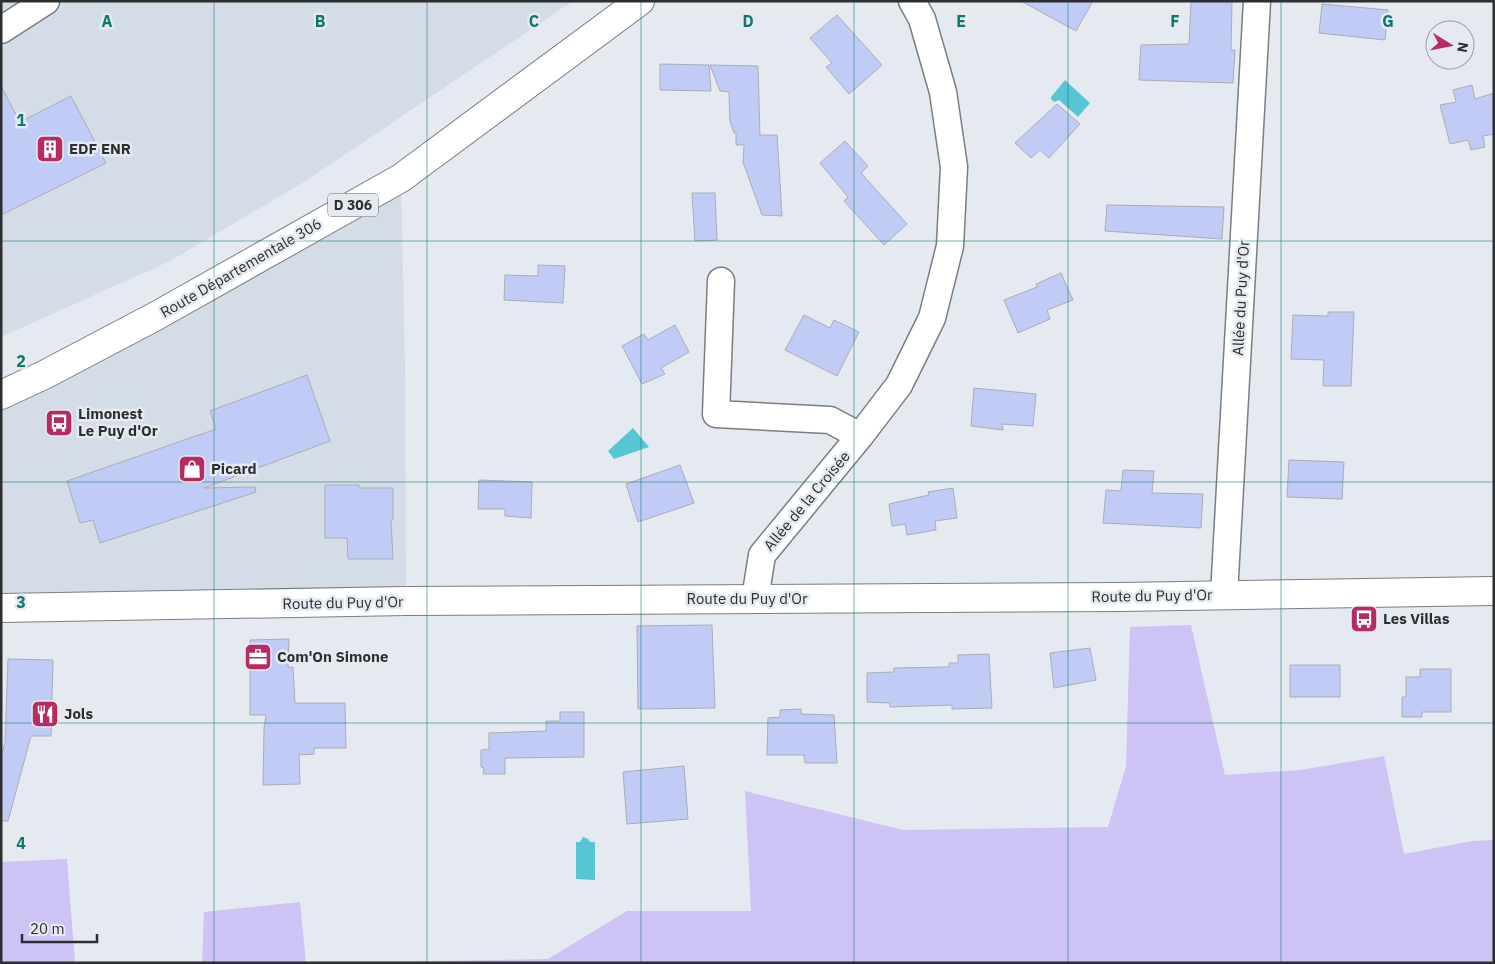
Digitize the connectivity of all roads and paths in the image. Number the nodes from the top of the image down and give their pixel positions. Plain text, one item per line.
1 (46, 1) edge
2 (640, 1) edge
3 (912, 1) edge
4 (1257, 1) edge
5 (1, 30) edge
6 (721, 281) dead end
7 (1, 395) edge
8 (860, 436) junction
9 (1494, 591) edge
10 (1224, 595) junction
11 (755, 599) junction
12 (1, 608) edge

1 - 5 street
2 - 7 main road, Route Départementale 306 / D 306
3 - 8 street, Allée de la Croisée
4 - 10 street, Allée du Puy d'Or
6 - 8 street, Allée de la Croisée
8 - 11 street, Allée de la Croisée
9 - 10 main road, Route du Puy d'Or
10 - 11 main road, Route du Puy d'Or
11 - 12 main road, Route du Puy d'Or

